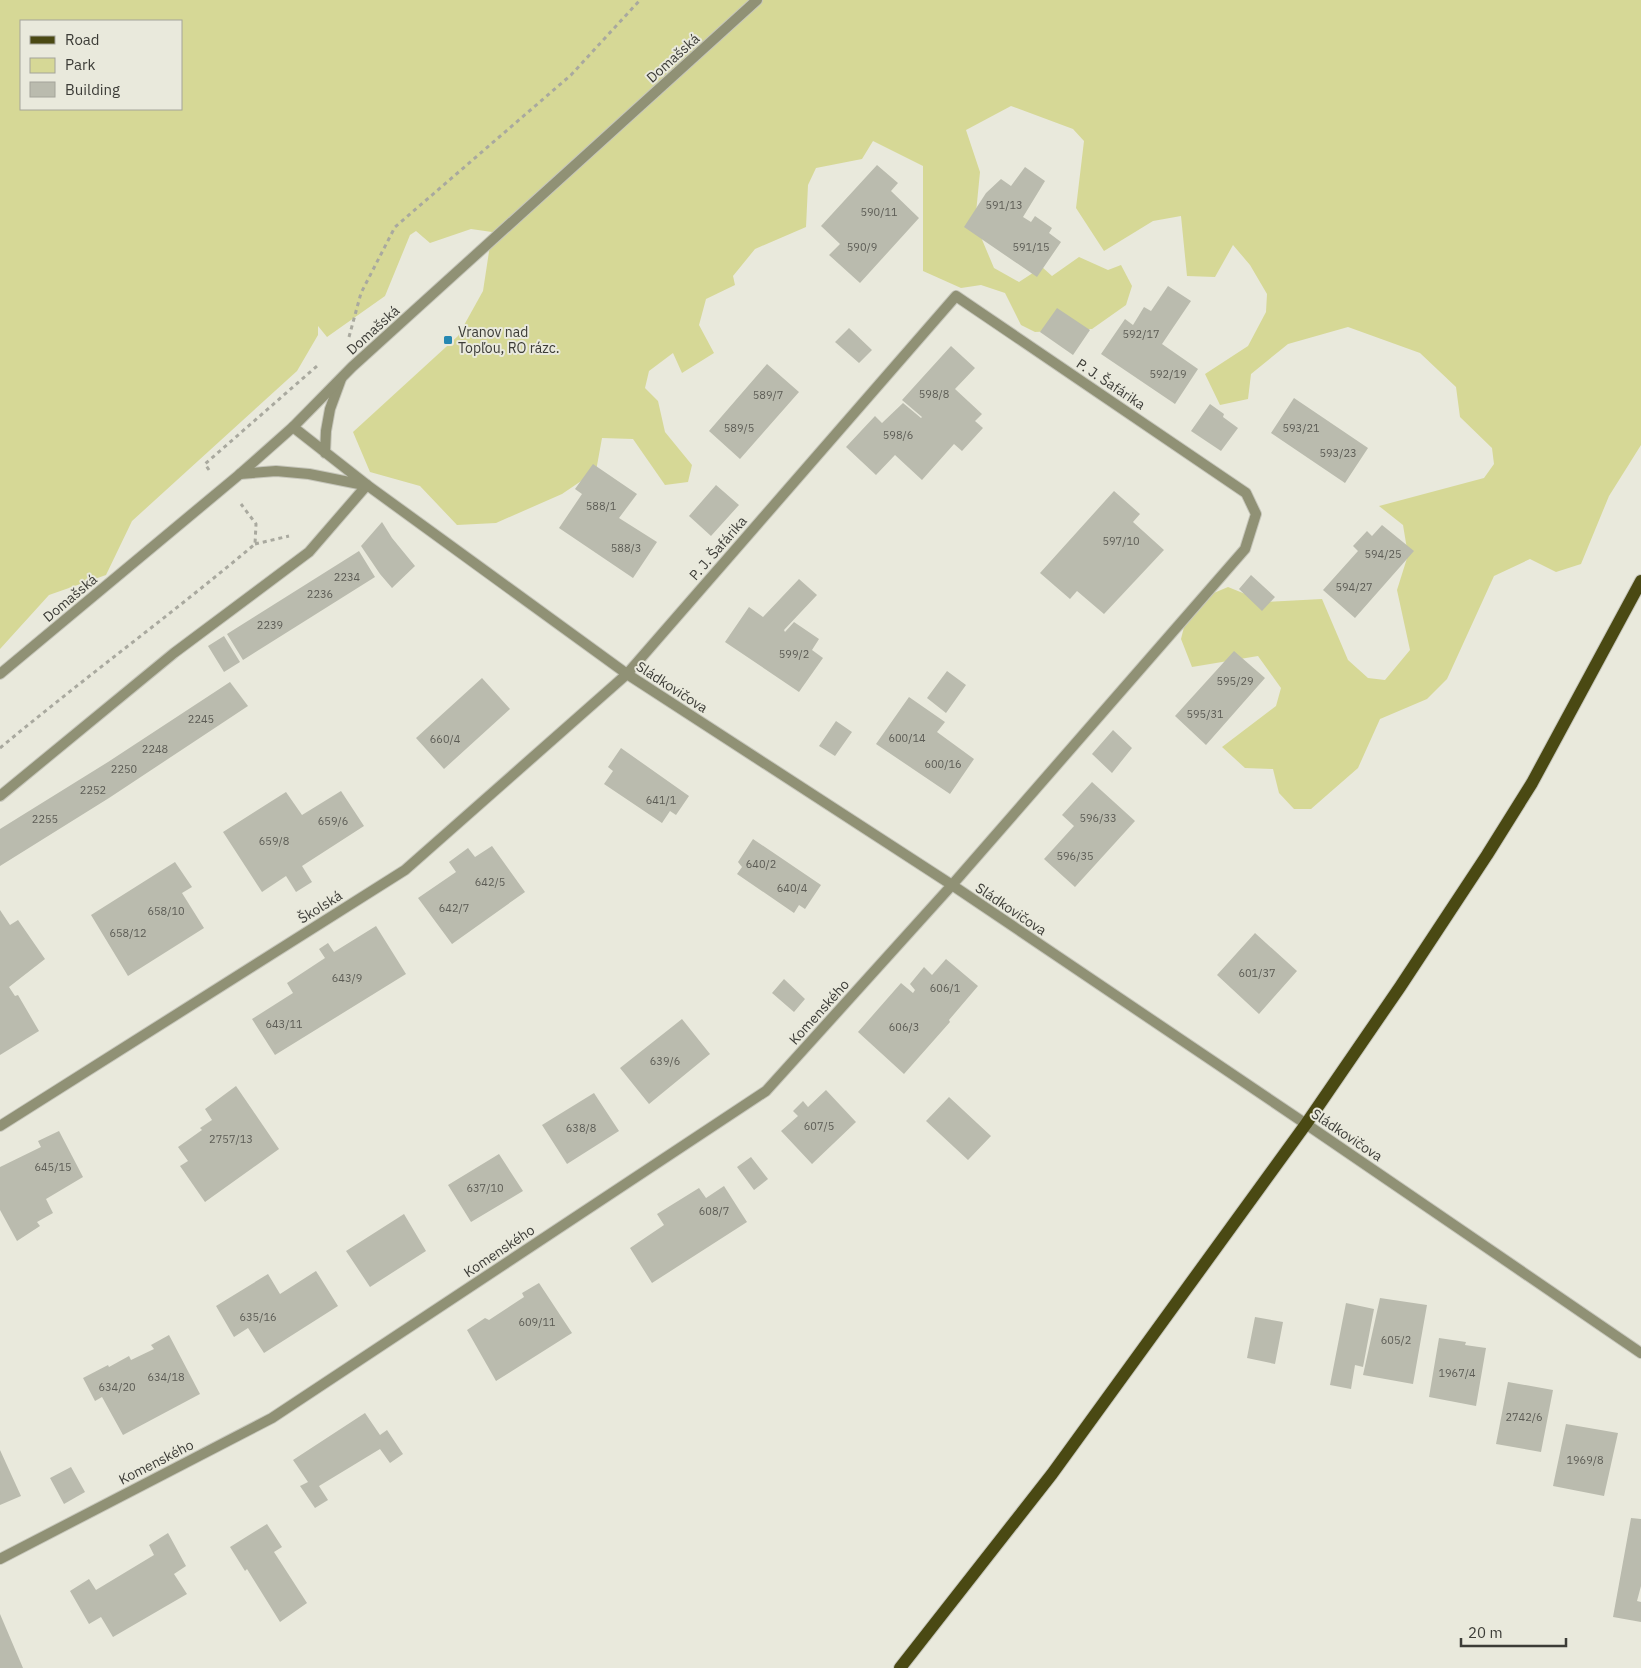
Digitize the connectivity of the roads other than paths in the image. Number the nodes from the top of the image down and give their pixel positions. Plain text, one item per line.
1 (757, 0) edge
2 (341, 379) junction
3 (293, 427) junction
4 (325, 453) junction
5 (240, 474) junction
6 (368, 486) junction
7 (1641, 581) edge
8 (0, 674) edge
9 (627, 674) junction
10 (0, 796) edge
11 (952, 885) junction
12 (1306, 1124) junction
13 (0, 1126) edge
14 (1641, 1353) edge
15 (0, 1559) edge
16 (900, 1668) edge

1 - 2 street, Domašská
2 - 3 street, Domašská
2 - 4 street
3 - 4 street, Sládkovičova
3 - 5 street, Domašská
4 - 6 street, Sládkovičova
5 - 6 street
5 - 8 street, Domašská
6 - 9 street, Sládkovičova
6 - 10 street
7 - 12 main road
9 - 11 street, Sládkovičova
9 - 11 street, P. J. Šafárika
9 - 13 street, Školská
11 - 12 street, Sládkovičova
11 - 15 street, Komenského
12 - 14 street, Sládkovičova
12 - 16 main road

